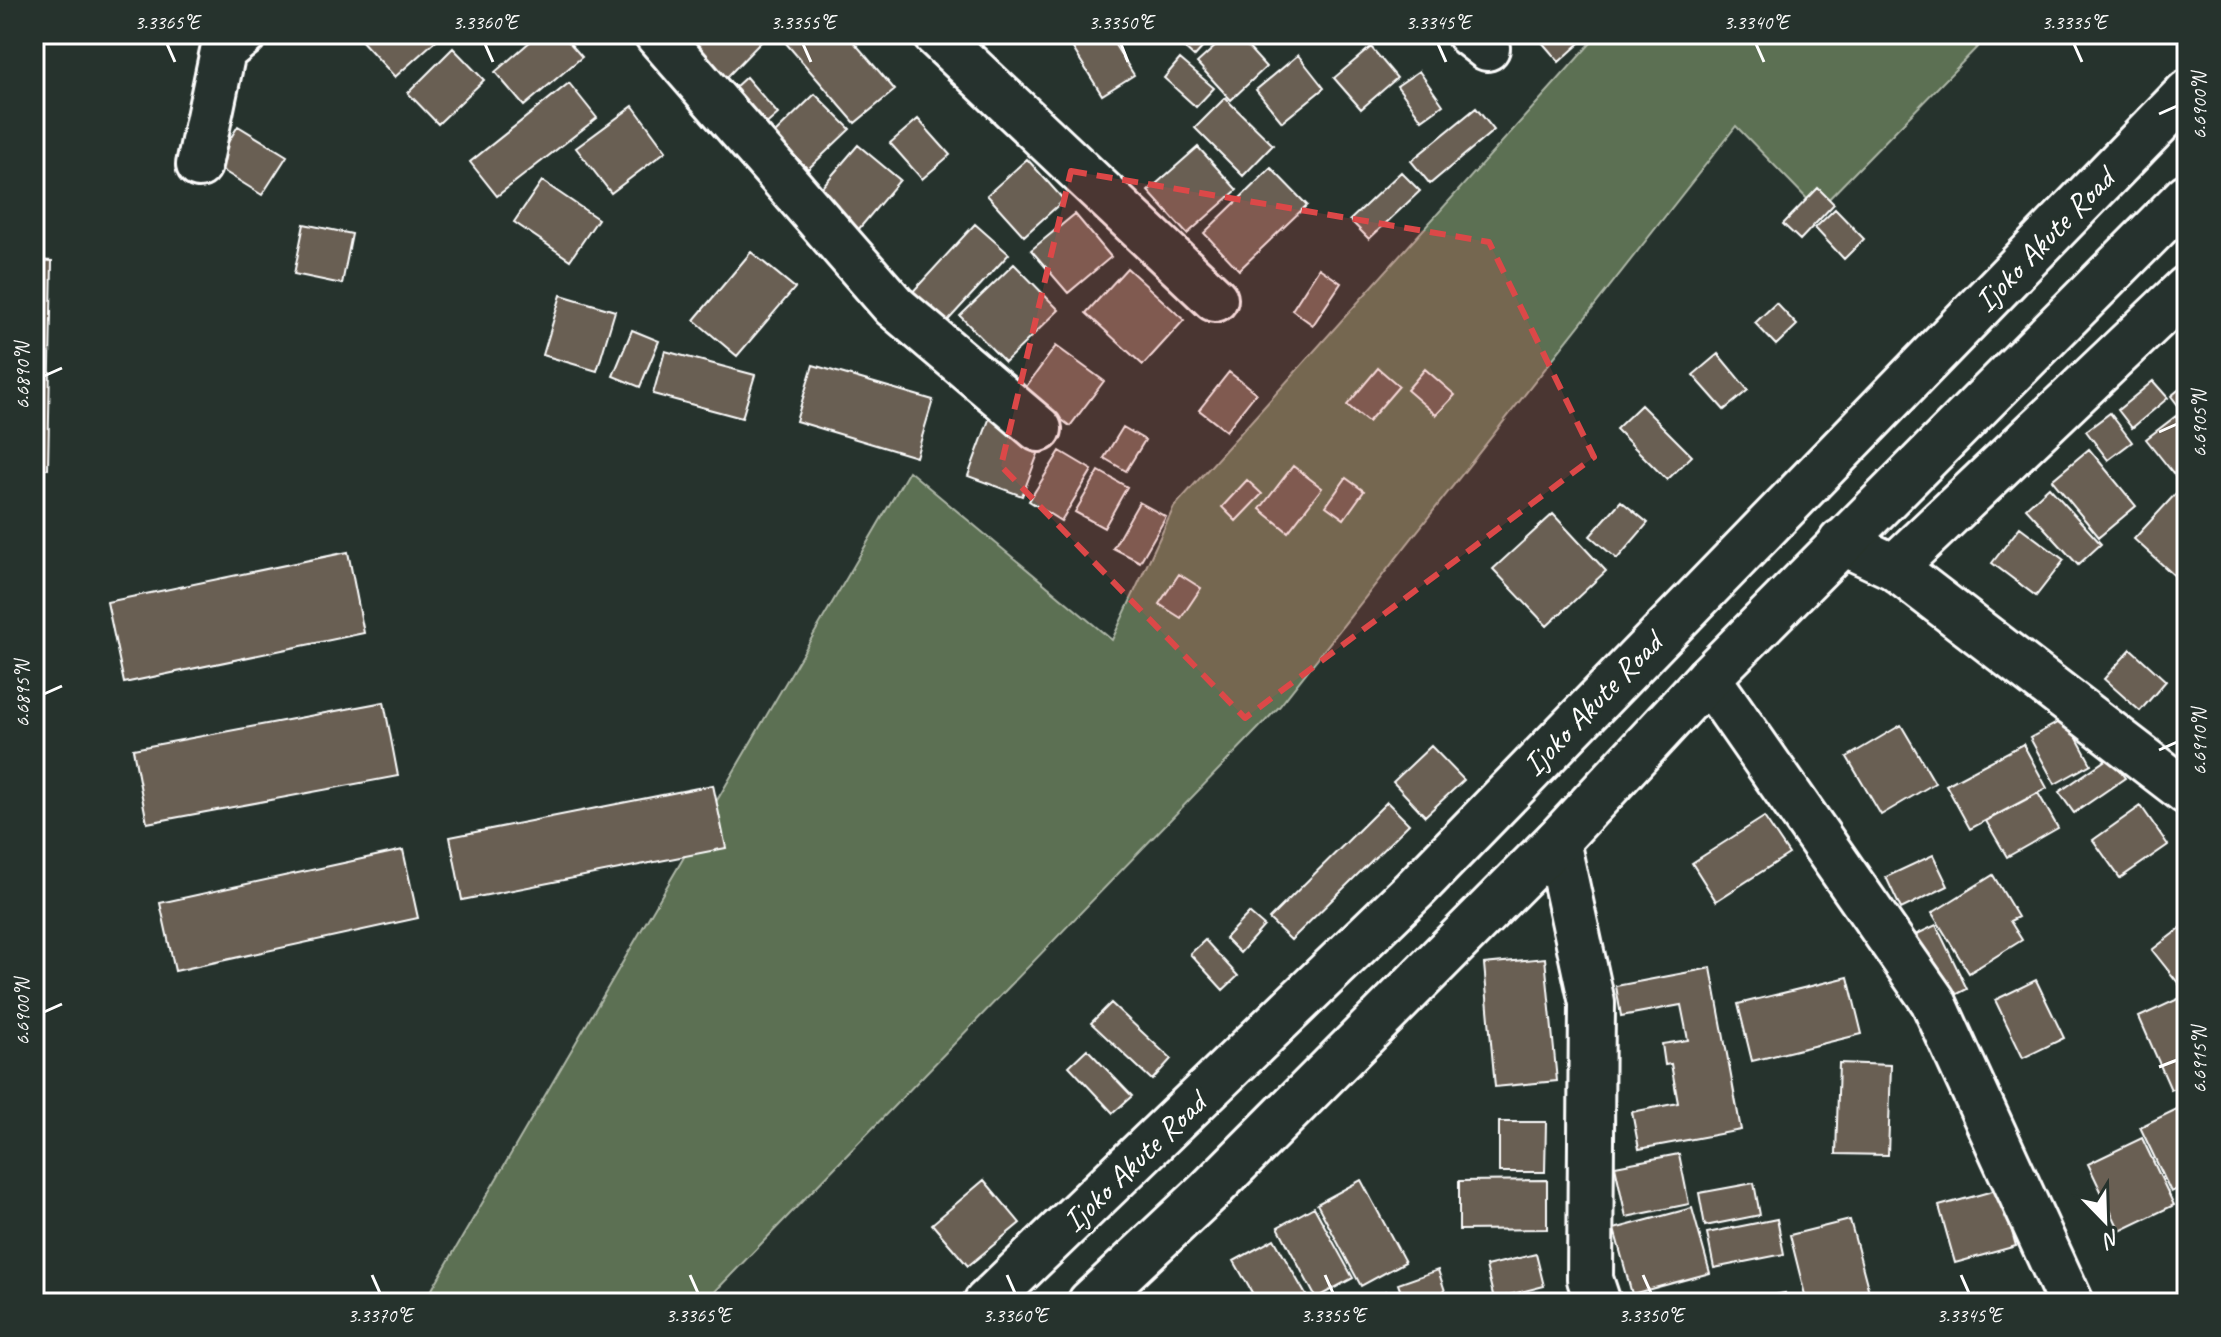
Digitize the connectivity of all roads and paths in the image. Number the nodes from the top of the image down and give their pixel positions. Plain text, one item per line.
1 (244, 34) edge
2 (657, 34) edge
3 (935, 34) edge
4 (2187, 93) edge
5 (199, 165) dead end
6 (2187, 196) edge
7 (2187, 288) edge
8 (1215, 299) dead end
9 (1039, 429) dead end
10 (1841, 542) junction
11 (1894, 567) junction
12 (1708, 678) junction
13 (2187, 792) edge
14 (1557, 841) junction
15 (986, 1303) edge
16 (1090, 1303) edge
17 (1598, 1303) edge
18 (2071, 1303) edge

1 - 5 main road
2 - 9 main road
3 - 8 main road
4 - 15 main road, Ijoko Akute Road
6 - 10 main road, Ijoko Akute Road
7 - 11 main road
10 - 11 main road
10 - 12 main road, Ijoko Akute Road
11 - 13 main road
12 - 14 main road, Ijoko Akute Road
12 - 18 main road
14 - 16 main road, Ijoko Akute Road
14 - 17 main road

